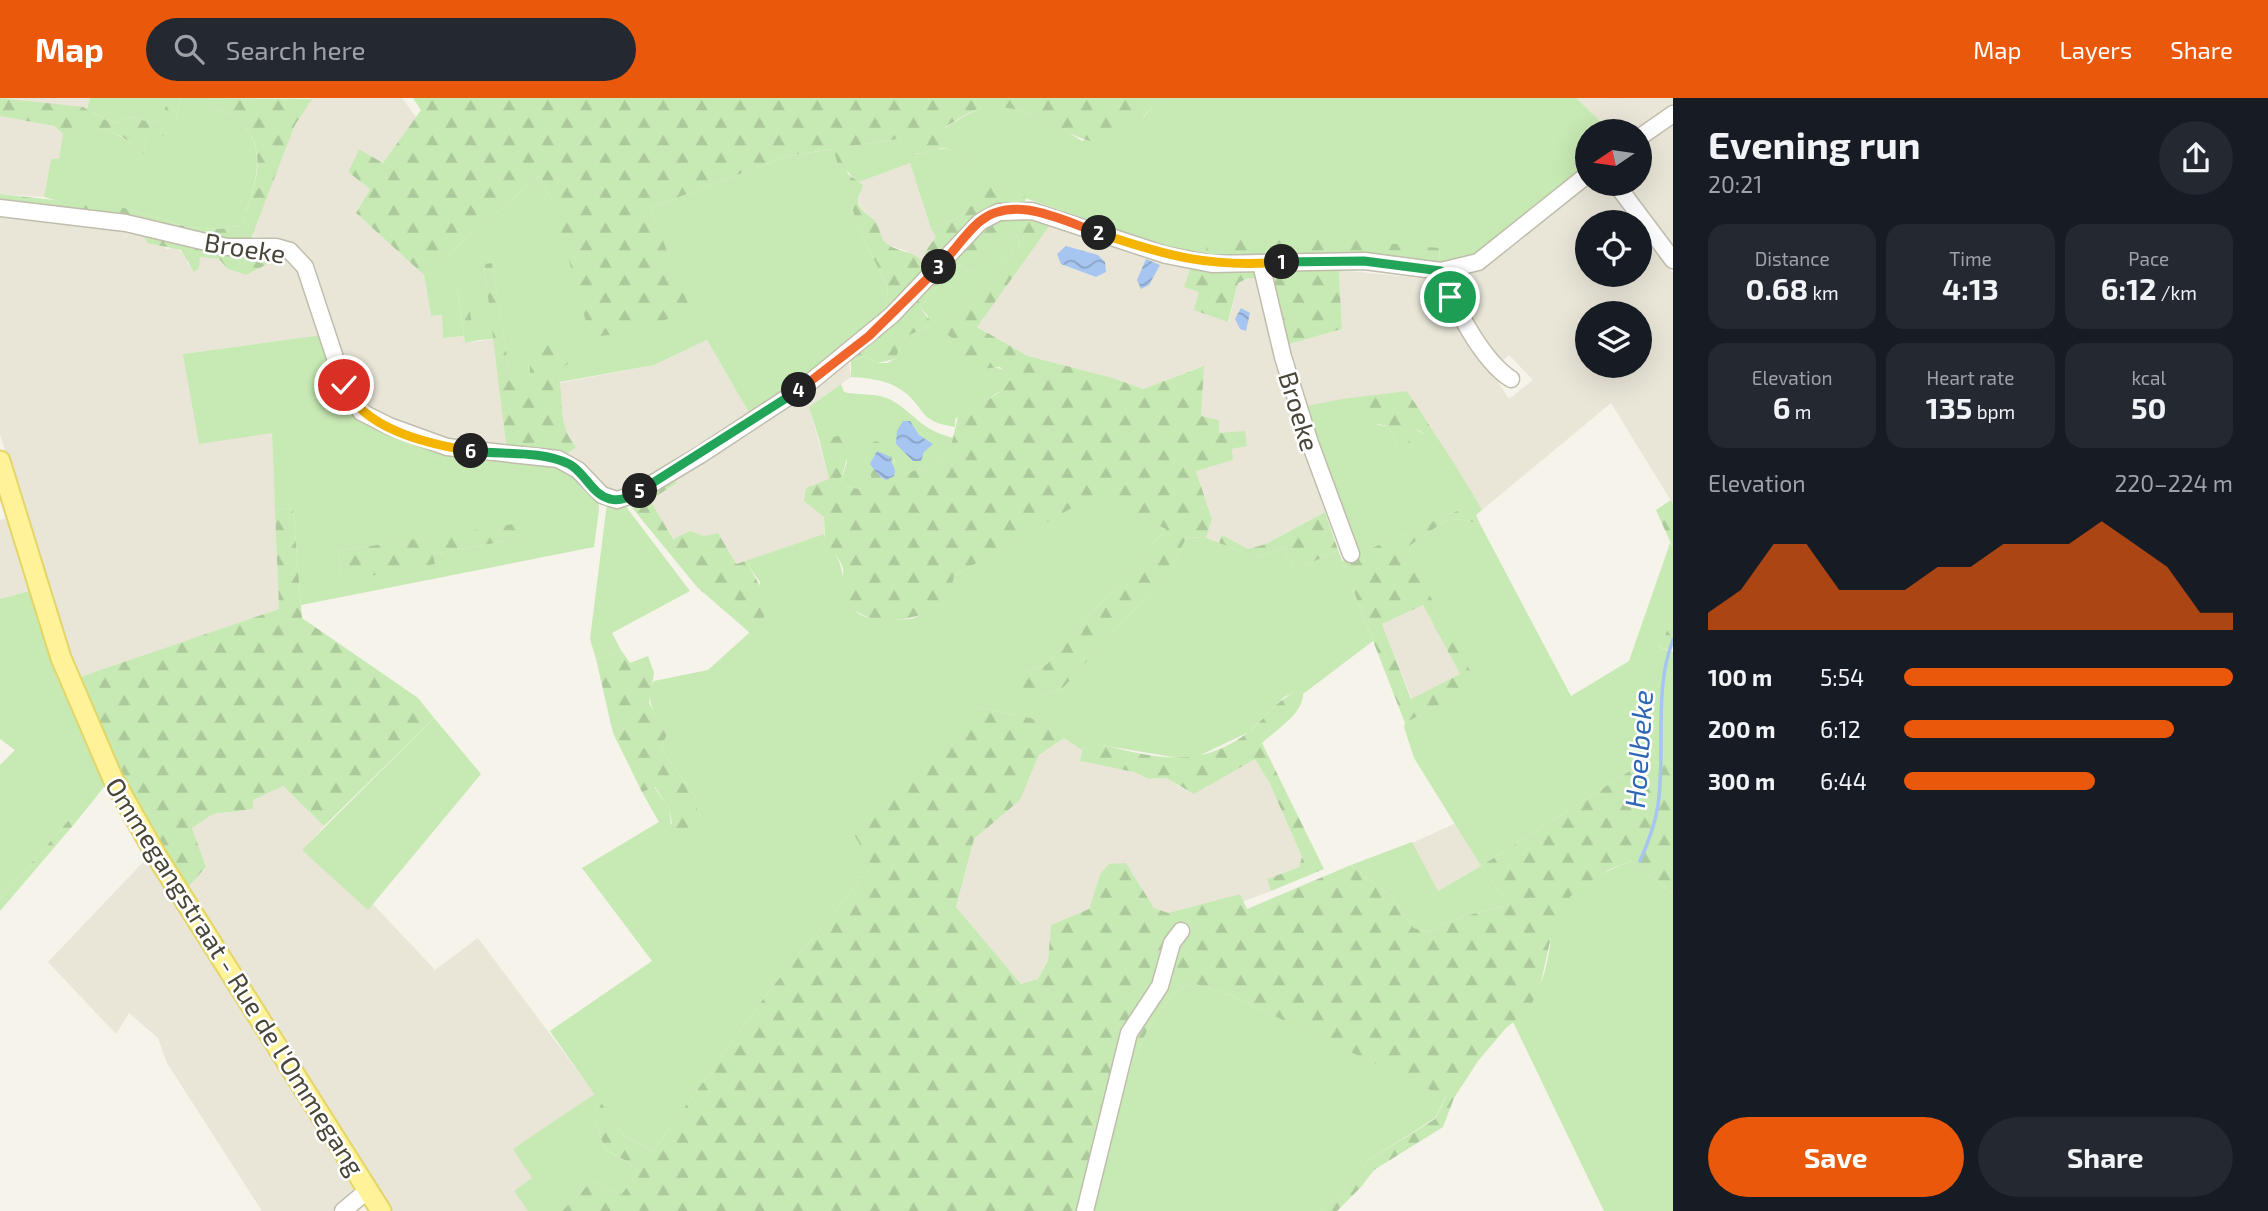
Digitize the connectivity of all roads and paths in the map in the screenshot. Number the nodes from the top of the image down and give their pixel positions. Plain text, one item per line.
1 (1673, 114) edge
2 (1652, 129) edge
3 (1575, 185) edge
4 (1625, 196) edge
5 (0, 208) edge
6 (1673, 260) edge
7 (1261, 264) junction
8 (1441, 271) junction
9 (1511, 379) dead end
10 (0, 461) edge
11 (1351, 554) dead end
12 (1181, 931) dead end
13 (368, 1190) junction
14 (343, 1211) edge
15 (380, 1211) edge
16 (1085, 1211) edge

1 - 2 street
3 - 8 street, Broeke
4 - 6 street
5 - 7 street, Broeke
7 - 8 street, Broeke
7 - 11 street, Broeke
8 - 9 street
10 - 13 main road, Ommegangstraat - Rue de l'Ommegang
12 - 16 street
13 - 14 street
13 - 15 main road, Ommegangstraat - Rue de l'Ommegang

